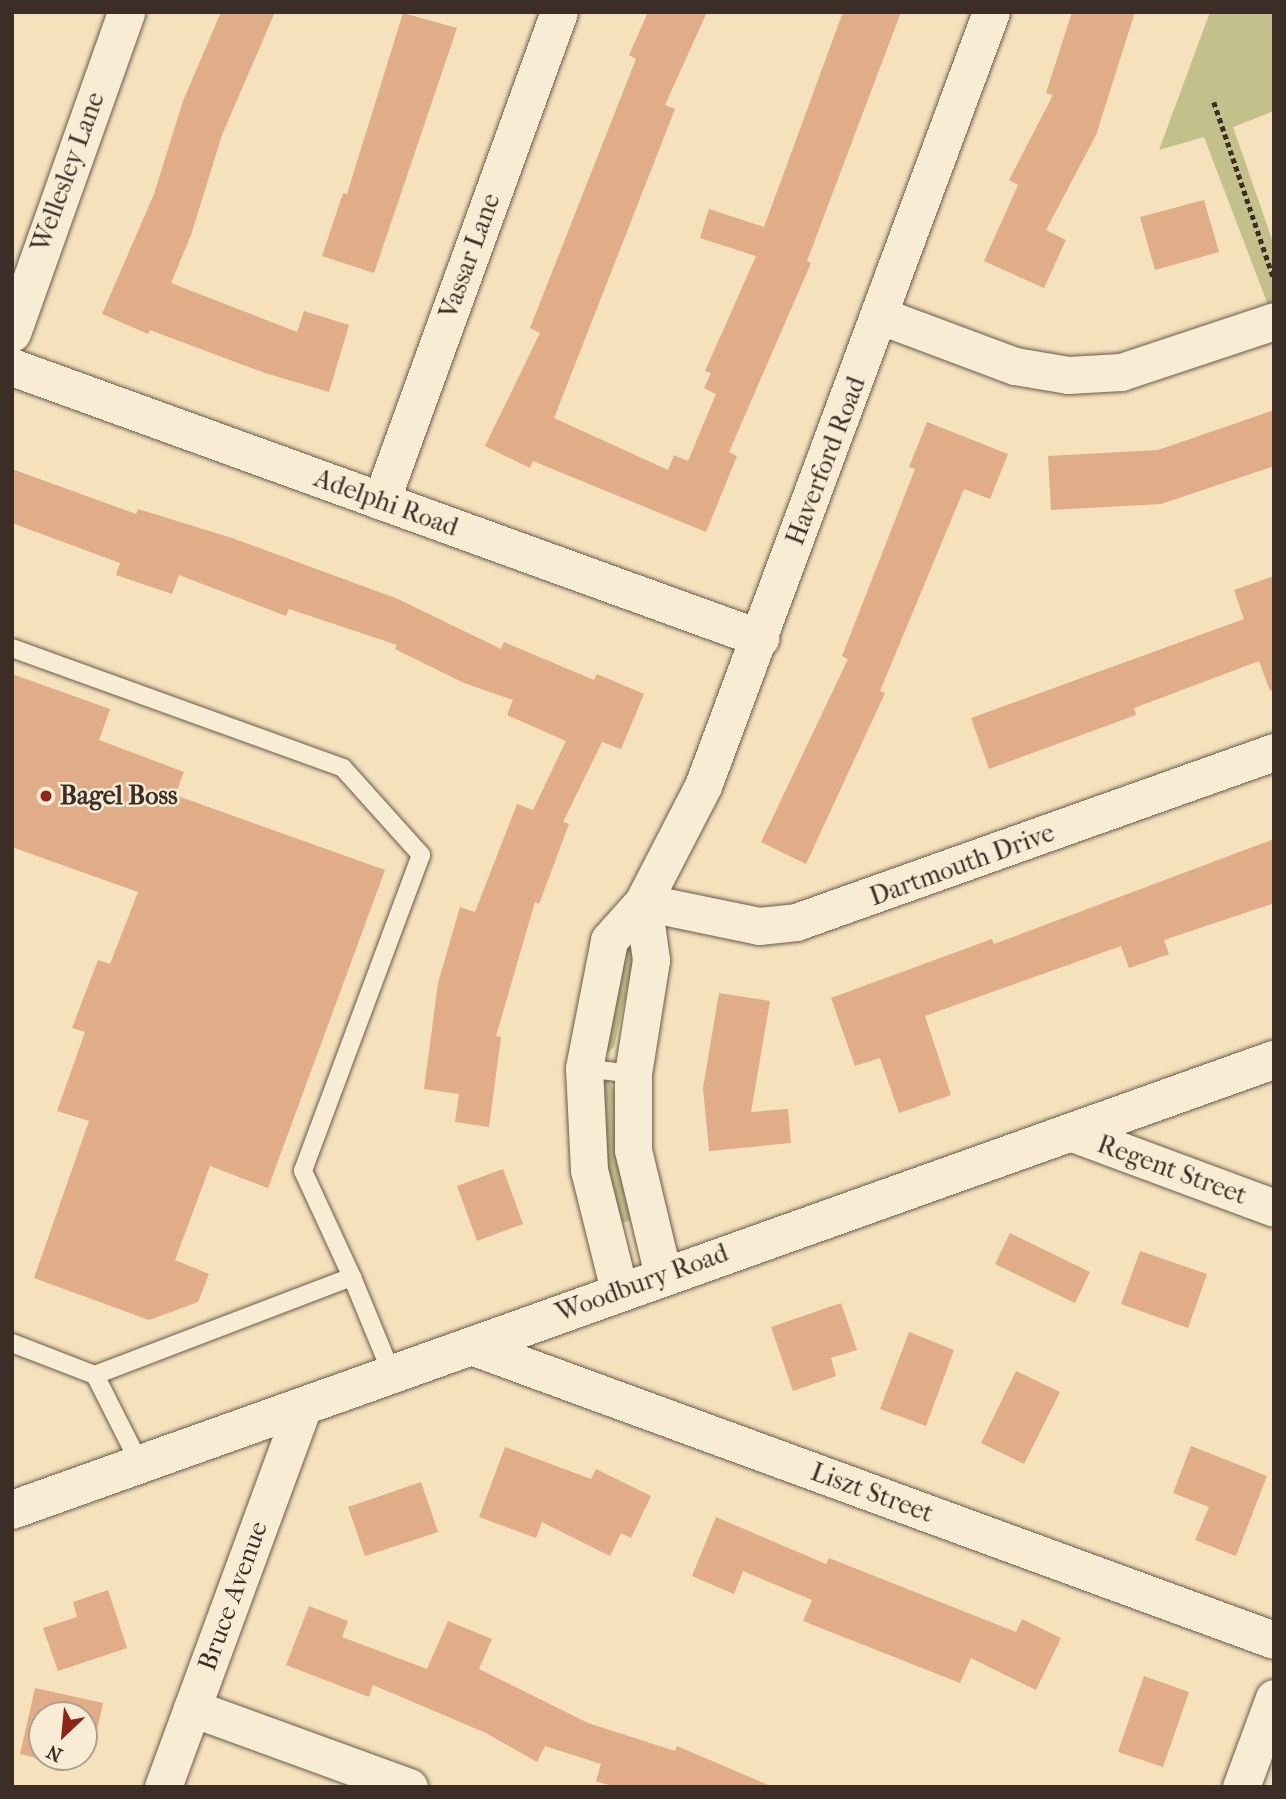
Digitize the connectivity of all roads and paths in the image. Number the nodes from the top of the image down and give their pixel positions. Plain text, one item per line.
1 (127, 12) edge
2 (559, 12) edge
3 (991, 12) edge
4 (1214, 102) dead end
5 (1274, 279) edge
6 (881, 316) junction
7 (1274, 321) edge
8 (12, 333) edge
9 (12, 367) edge
10 (380, 501) junction
11 (760, 638) junction
12 (12, 648) edge
13 (1274, 751) edge
14 (642, 902) junction
15 (1274, 1060) edge
16 (584, 1068) junction
17 (633, 1074) junction
18 (1070, 1132) junction
19 (1274, 1208) edge
20 (663, 1275) junction
21 (352, 1277) junction
22 (619, 1290) junction
23 (12, 1343) edge
24 (471, 1346) junction
25 (392, 1374) junction
26 (95, 1375) junction
27 (303, 1406) junction
28 (140, 1464) junction
29 (12, 1510) edge
30 (1274, 1640) edge
31 (1274, 1698) edge
32 (192, 1708) junction
33 (163, 1787) edge
34 (409, 1787) edge
35 (1241, 1787) edge

1 - 8 street, Wellesley Lane
2 - 10 street, Vassar Lane
3 - 6 street, Haverford Road
4 - 5 path
6 - 7 street
6 - 11 street, Haverford Road
9 - 10 street, Adelphi Road
10 - 11 street, Adelphi Road
11 - 14 street, Haverford Road
12 - 21 lane
13 - 14 street, Dartmouth Drive
14 - 16 street, Haverford Road
14 - 17 street
15 - 18 main road, Woodbury Road
16 - 17 lane
16 - 22 street, Haverford Road
17 - 20 street
18 - 19 street, Regent Street
18 - 20 main road, Woodbury Road
20 - 22 main road, Woodbury Road
21 - 25 lane
21 - 26 lane
22 - 24 main road, Woodbury Road
23 - 26 lane
24 - 25 main road, Woodbury Road
24 - 30 street, Liszt Street
25 - 27 main road, Woodbury Road
26 - 28 lane
27 - 28 main road, Woodbury Road
27 - 32 street, Bruce Avenue
28 - 29 main road, Woodbury Road
31 - 35 street
32 - 33 street, Bruce Avenue
32 - 34 street

